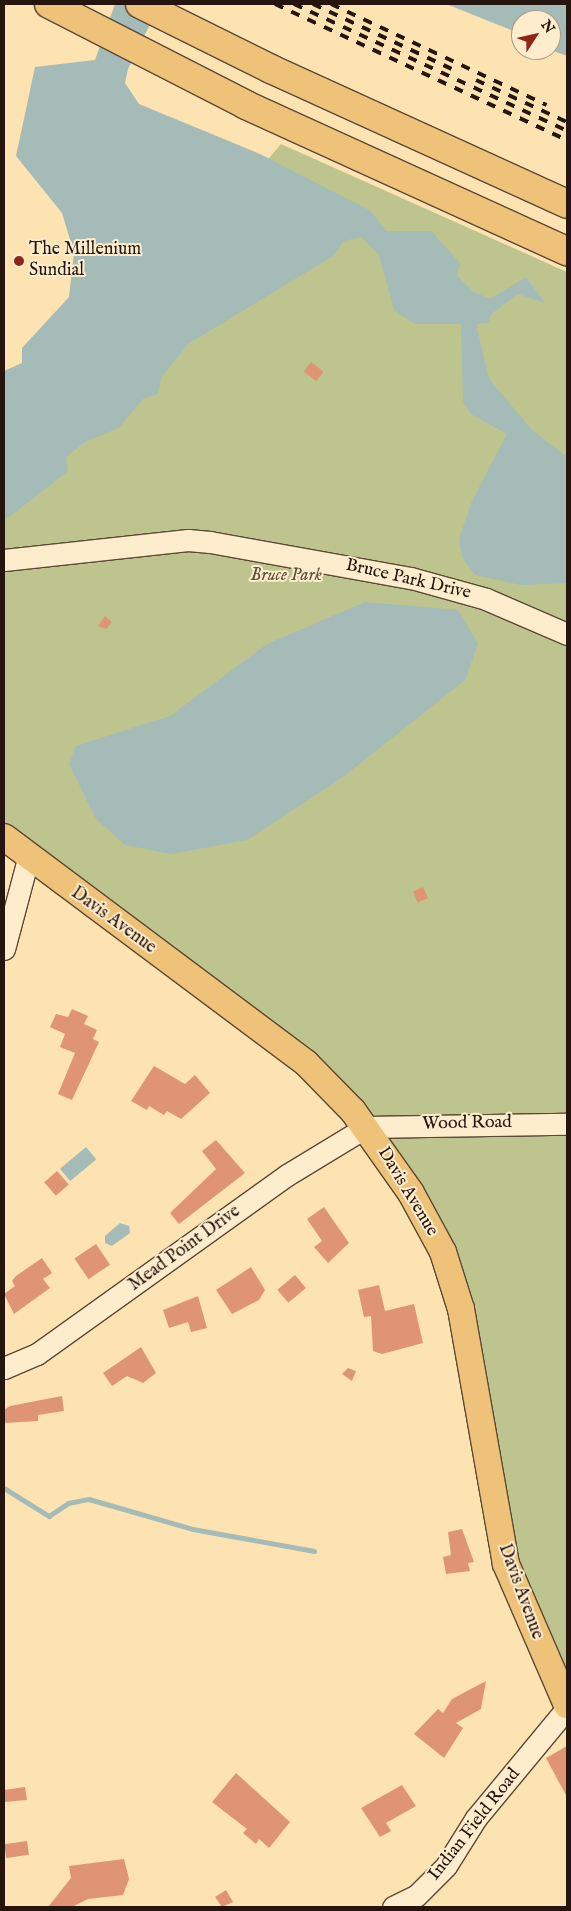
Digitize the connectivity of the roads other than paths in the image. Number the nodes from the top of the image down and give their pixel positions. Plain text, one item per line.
1 (49, 4) edge
2 (140, 4) edge
3 (567, 204) edge
4 (567, 251) edge
5 (4, 560) edge
6 (567, 634) edge
7 (4, 838) edge
8 (28, 859) junction
9 (4, 949) edge
10 (567, 1124) edge
11 (366, 1127) junction
12 (4, 1368) edge
13 (567, 1706) edge
14 (393, 1907) edge

1 - 4 highway
2 - 3 highway
5 - 6 street, Bruce Park Drive
7 - 8 main road, Davis Avenue
8 - 9 street
8 - 11 main road, Davis Avenue
10 - 11 street, Wood Road
11 - 12 street, Mead Point Drive
11 - 13 main road, Davis Avenue
13 - 14 street, Indian Field Road

